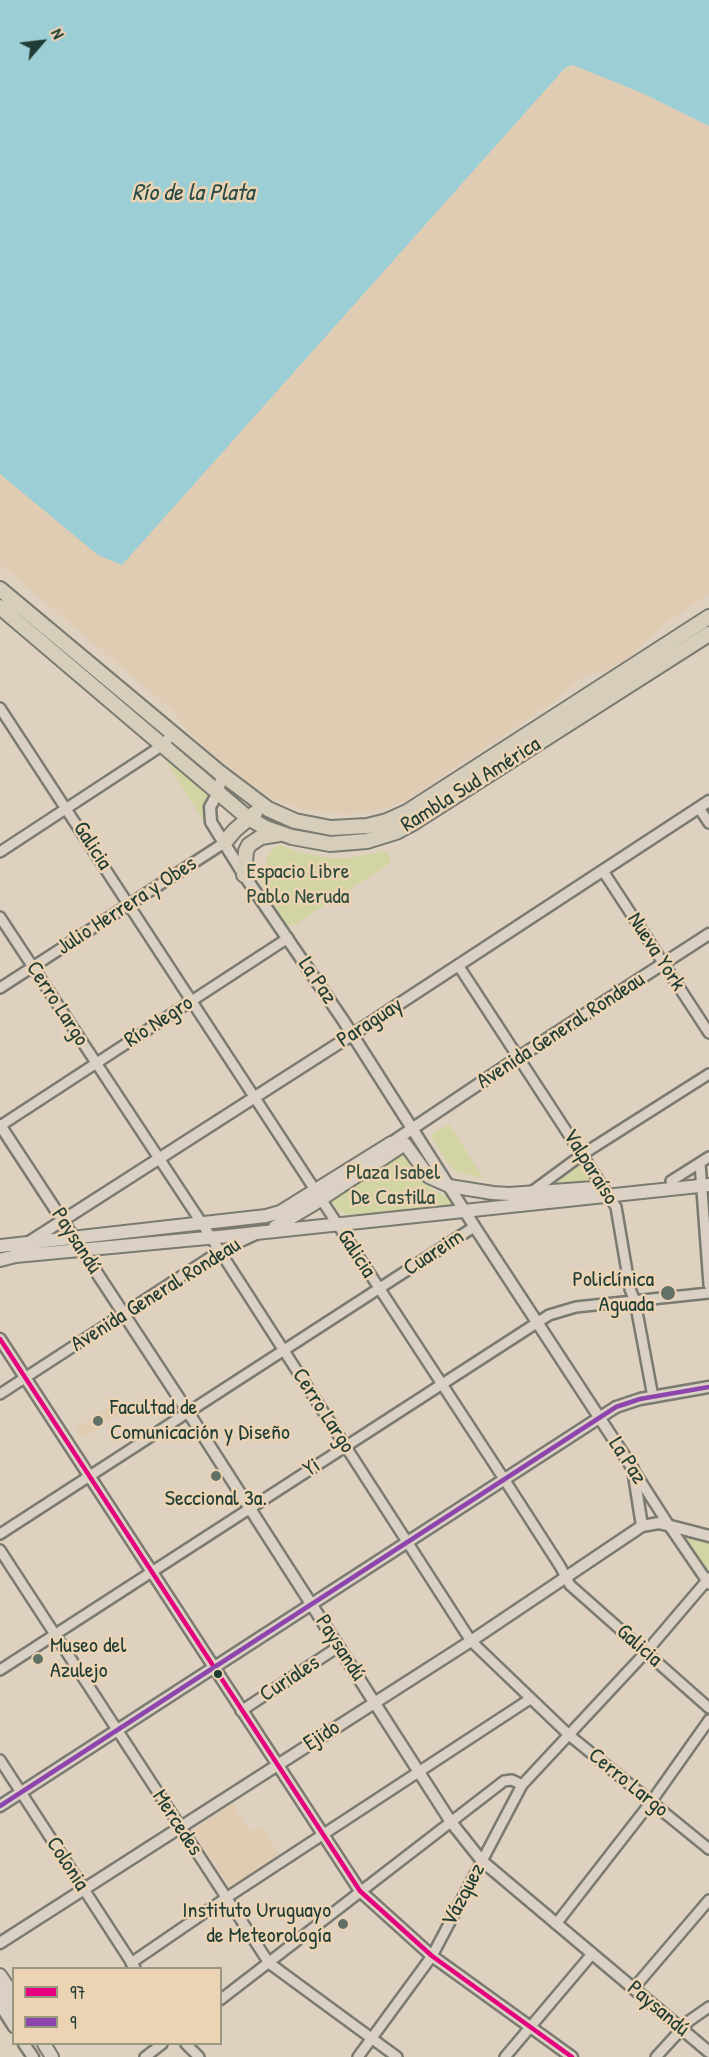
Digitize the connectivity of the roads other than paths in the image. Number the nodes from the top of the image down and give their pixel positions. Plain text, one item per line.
1 (0, 589) edge
2 (0, 607) edge
3 (709, 617) edge
4 (709, 634) edge
5 (585, 706) junction
6 (1, 712) edge
7 (173, 733) junction
8 (163, 746) junction
9 (219, 772) junction
10 (218, 793) junction
11 (709, 801) edge
12 (67, 808) junction
13 (699, 808) junction
14 (268, 809) junction
15 (248, 818) junction
16 (709, 823) edge
17 (280, 833) junction
18 (224, 843) junction
19 (0, 852) edge
20 (603, 870) junction
21 (244, 875) junction
22 (129, 904) junction
23 (0, 917) edge
24 (709, 934) edge
25 (288, 938) junction
26 (664, 963) junction
27 (458, 965) junction
28 (33, 967) junction
29 (0, 988) edge
30 (191, 1001) junction
31 (709, 1033) edge
32 (352, 1035) junction
33 (519, 1057) junction
34 (96, 1063) junction
35 (709, 1074) edge
36 (254, 1097) junction
37 (0, 1125) edge
38 (413, 1129) junction
39 (391, 1143) junction
40 (405, 1144) junction
41 (583, 1154) junction
42 (709, 1157) edge
43 (159, 1158) junction
44 (700, 1163) junction
45 (671, 1181) junction
46 (705, 1181) edge
47 (449, 1186) junction
48 (606, 1191) junction
49 (530, 1193) junction
50 (318, 1195) junction
51 (465, 1212) junction
52 (62, 1220) junction
53 (336, 1224) junction
54 (203, 1225) junction
55 (474, 1227) junction
56 (264, 1232) junction
57 (74, 1238) junction
58 (212, 1238) junction
59 (29, 1242) junction
60 (0, 1246) edge
61 (81, 1250) junction
62 (220, 1251) junction
63 (0, 1260) edge
64 (709, 1285) edge
65 (379, 1288) junction
66 (709, 1293) edge
67 (635, 1301) junction
68 (123, 1313) junction
69 (537, 1322) junction
70 (0, 1339) edge
71 (285, 1350) junction
72 (25, 1378) junction
73 (441, 1384) junction
74 (709, 1387) edge
75 (0, 1394) edge
76 (654, 1397) junction
77 (188, 1412) junction
78 (599, 1418) junction
79 (346, 1446) junction
80 (633, 1469) junction
81 (89, 1477) junction
82 (504, 1479) junction
83 (249, 1509) junction
84 (642, 1526) junction
85 (670, 1527) junction
86 (0, 1534) edge
87 (709, 1536) edge
88 (406, 1542) junction
89 (0, 1550) edge
90 (151, 1573) junction
91 (565, 1576) junction
92 (708, 1581) edge
93 (311, 1604) junction
94 (54, 1635) junction
95 (471, 1641) junction
96 (338, 1647) junction
97 (646, 1652) junction
98 (212, 1667) junction
99 (0, 1670) edge
100 (530, 1699) junction
101 (374, 1702) junction
102 (709, 1708) edge
103 (241, 1711) junction
104 (709, 1720) edge
105 (116, 1730) junction
106 (569, 1735) junction
107 (0, 1760) edge
108 (276, 1765) junction
109 (418, 1771) junction
110 (522, 1785) junction
111 (21, 1792) junction
112 (651, 1802) junction
113 (0, 1806) edge
114 (451, 1822) junction
115 (180, 1827) junction
116 (322, 1835) junction
117 (709, 1849) edge
118 (482, 1861) junction
119 (83, 1888) junction
120 (360, 1892) junction
121 (226, 1898) junction
122 (709, 1900) edge
123 (556, 1924) junction
124 (0, 1943) edge
125 (592, 1954) junction
126 (432, 1956) junction
127 (269, 1963) junction
128 (133, 1966) edge
129 (0, 1975) edge
130 (0, 1989) edge
131 (633, 1989) junction
132 (12, 1993) edge
133 (222, 1998) edge
134 (709, 2007) edge
135 (5, 2008) edge
136 (12, 2023) edge
137 (530, 2027) junction
138 (681, 2029) junction
139 (371, 2039) junction
140 (160, 2045) edge
141 (188, 2045) edge
142 (709, 2052) edge
143 (145, 2057) edge
144 (200, 2057) edge
145 (358, 2057) edge
146 (397, 2057) edge
147 (505, 2057) edge
148 (572, 2057) edge
149 (656, 2057) edge

1 - 7 main road, Rambla Sud América
2 - 8 main road, Rambla Sud América
3 - 5 main road, Rambla Sud América
4 - 5 main road, Rambla Sud América
5 - 14 main road, Rambla Sud América
5 - 17 main road, Rambla Sud América
6 - 12 street, Galicia
7 - 8 street
7 - 9 main road, Rambla Sud América
8 - 10 main road, Rambla Sud América
8 - 12 street
9 - 10 street, La Paz
9 - 14 main road, Rambla Sud América
10 - 15 main road, Rambla Sud América
10 - 18 street, La Paz
11 - 13 street, Paraguay
12 - 19 street
12 - 22 street, Galicia
13 - 16 street
13 - 20 street, Paraguay
14 - 15 main road
15 - 17 main road, Rambla Sud América
15 - 18 main road
17 - 21 main road
18 - 21 street, La Paz
18 - 22 street, Julio Herrera y Obes
20 - 26 street, Nueva York
20 - 27 street, Paraguay
21 - 25 street, La Paz
22 - 28 street, Julio Herrera y Obes
22 - 30 street, Galicia
23 - 28 street, Cerro Largo
24 - 26 street, Avenida General Rondeau
25 - 30 street, Río Negro
25 - 32 street, La Paz
26 - 31 street, Nueva York
26 - 33 street, Avenida General Rondeau
27 - 32 street, Paraguay
27 - 33 street, Valparaíso
28 - 29 street, Julio Herrera y Obes
28 - 34 street, Cerro Largo
30 - 34 street, Río Negro
30 - 36 street, Galicia
32 - 36 street, Paraguay
32 - 38 street, La Paz
33 - 38 street, Avenida General Rondeau
33 - 41 street, Valparaíso
34 - 37 street, Río Negro
34 - 43 street, Cerro Largo
35 - 41 street
36 - 43 street, Paraguay
36 - 50 street, Galicia
37 - 52 street, Paysandú
38 - 39 street, Avenida General Rondeau
38 - 40 street, Avenida General Rondeau
38 - 47 street, La Paz
39 - 40 main road
39 - 50 main road, Avenida General Rondeau
40 - 47 main road, La Paz
40 - 50 main road, Avenida General Rondeau
41 - 48 street, Valparaíso
41 - 49 street
42 - 44 street
43 - 52 street, Paraguay
43 - 54 street, Cerro Largo
44 - 45 street
44 - 46 street
45 - 46 main road
45 - 48 main road
46 - 48 main road
46 - 64 street
47 - 49 main road
47 - 51 street, La Paz
48 - 49 main road
48 - 51 main road
48 - 67 street, Valparaíso
50 - 53 street, Galicia
50 - 54 main road
50 - 56 main road, Avenida General Rondeau
51 - 53 main road
51 - 55 street, La Paz
52 - 57 street, Paysandú
52 - 59 street, Paraguay
53 - 56 main road
53 - 65 street, Galicia
54 - 57 main road
54 - 58 street, Cerro Largo
55 - 65 street, Cuareim
55 - 69 street, La Paz
56 - 58 main road
56 - 62 street, Avenida General Rondeau
57 - 59 main road
57 - 61 street, Paysandú
58 - 61 main road
58 - 62 street, Cerro Largo
59 - 60 main road
61 - 63 main road
61 - 68 street, Paysandú
62 - 68 street, Avenida General Rondeau
62 - 71 street, Cerro Largo
65 - 71 street, Cuareim
65 - 73 street, Galicia
66 - 67 street, Yi
67 - 69 street, Yi
67 - 76 street, Valparaíso
68 - 72 street, Avenida General Rondeau
68 - 77 street, Paysandú
69 - 73 street, Yi
69 - 78 street, La Paz
70 - 72 street
71 - 77 street, Cuareim
71 - 79 street, Cerro Largo
72 - 75 street, Avenida General Rondeau
72 - 81 street
73 - 79 street, Yi
73 - 82 street, Galicia
74 - 76 street
76 - 78 street
77 - 81 street, Cuareim
77 - 83 street, Paysandú
78 - 80 street, La Paz
78 - 82 street
79 - 83 street, Yi
79 - 88 street, Cerro Largo
80 - 84 street
80 - 85 street, La Paz
81 - 86 street, Cuareim
81 - 90 street
82 - 88 street
82 - 91 street, Galicia
83 - 90 street, Yi
83 - 93 street, Paysandú
84 - 85 street
84 - 91 street, Ejido
85 - 87 street
85 - 92 street, La Paz
88 - 93 street
88 - 95 street, Cerro Largo
89 - 94 street, Mercedes
90 - 94 street, Yi
90 - 98 street
91 - 95 street, Ejido
91 - 97 street, Galicia
92 - 97 street, Vázquez
93 - 96 street, Paysandú
93 - 98 street
94 - 99 street, Yi
94 - 105 street, Mercedes
95 - 100 street, Cerro Largo
95 - 101 street, Ejido
96 - 101 street, Paysandú
96 - 103 street, Curiales
97 - 102 street, Galicia
97 - 106 street, Vázquez
98 - 103 street
98 - 105 street
100 - 106 street, Cerro Largo
100 - 109 street
101 - 108 street, Ejido
101 - 109 street, Paysandú
103 - 108 street
104 - 112 street
105 - 111 street
105 - 115 street, Mercedes
106 - 110 street, Vázquez
106 - 112 street, Cerro Largo
107 - 111 street, Colonia
108 - 115 street, Ejido
108 - 116 street
109 - 114 street, Paysandú
109 - 116 street
110 - 114 street
110 - 118 street, Vázquez
111 - 113 street
111 - 119 street, Colonia
112 - 117 street, Cerro Largo
112 - 123 street
114 - 118 street, Paysandú
114 - 120 street
115 - 119 street, Ejido
115 - 121 street, Mercedes
116 - 120 street
116 - 121 street
118 - 123 street, Paysandú
118 - 126 street, Vázquez
119 - 124 street, Ejido
119 - 128 street, Colonia
120 - 126 street
120 - 127 street
121 - 127 street, Mercedes
121 - 128 street
122 - 131 street
123 - 125 street, Paysandú
125 - 131 street, Paysandú
125 - 137 street
126 - 137 street
126 - 139 street, Vázquez
127 - 133 street
127 - 139 street, Mercedes
129 - 132 main road
130 - 135 main road
131 - 138 street, Paysandú
134 - 138 street
135 - 136 street
137 - 147 street
137 - 148 street
138 - 142 street, Paysandú
138 - 149 street
139 - 145 street, Vázquez
139 - 146 street, Mercedes
140 - 143 street
141 - 144 street

